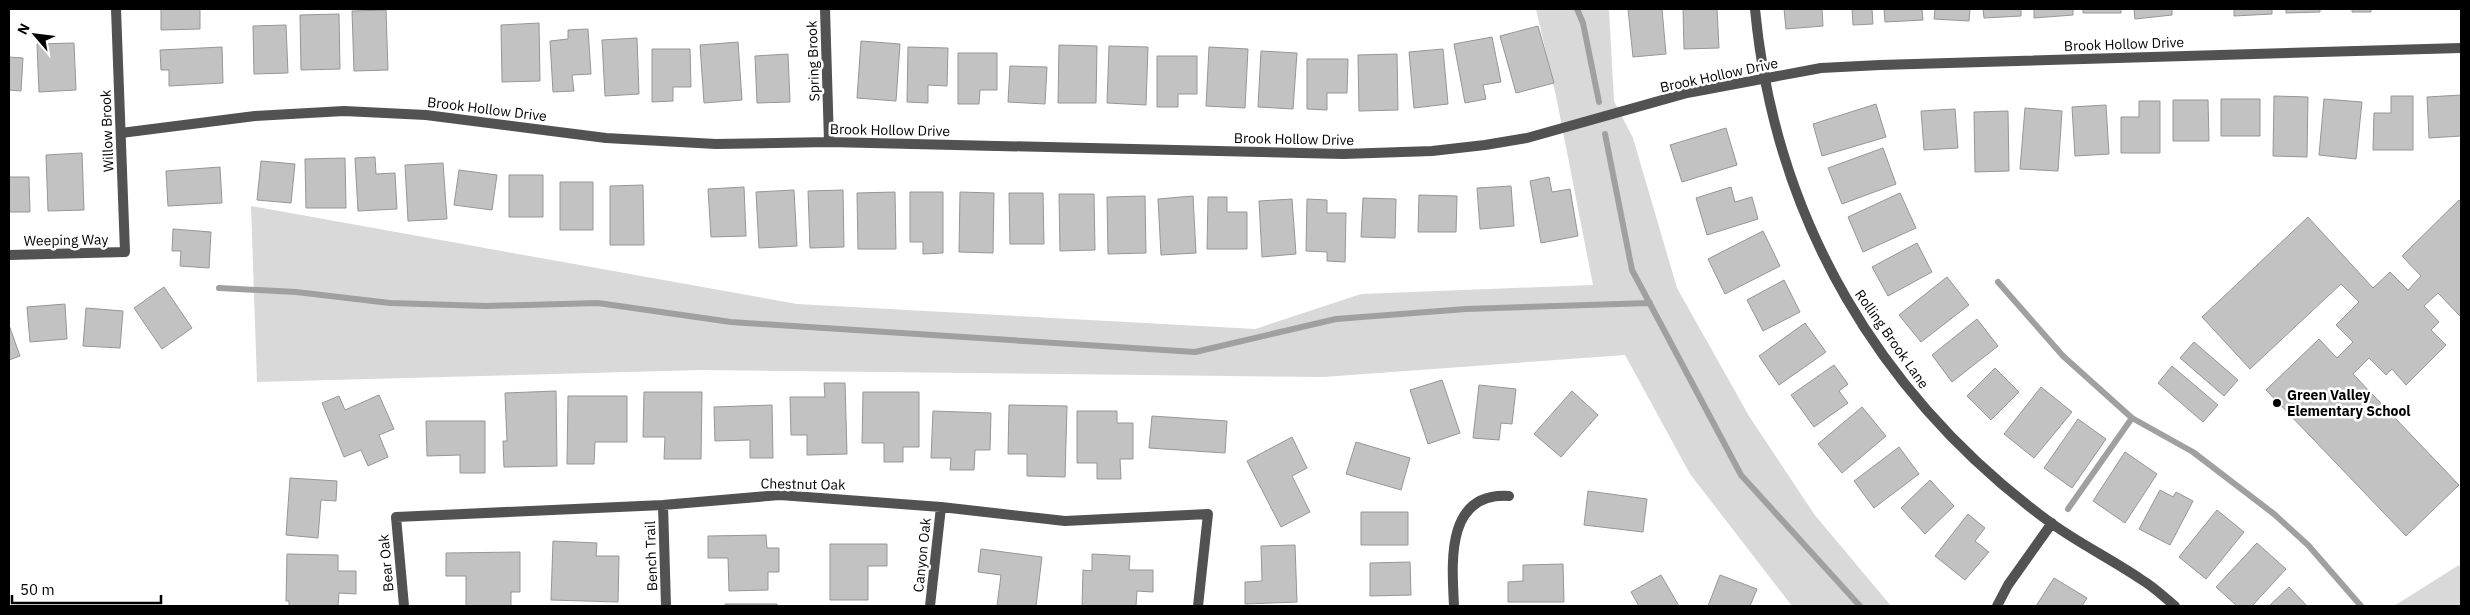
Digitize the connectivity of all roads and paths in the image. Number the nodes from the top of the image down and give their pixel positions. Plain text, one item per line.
1 (116, 9) edge
2 (825, 9) edge
3 (1755, 9) edge
4 (2461, 48) edge
5 (1764, 79) junction
6 (121, 133) junction
7 (829, 142) junction
8 (125, 252) joint
9 (9, 255) edge
10 (1509, 496) dead end
11 (663, 505) junction
12 (942, 507) junction
13 (396, 517) joint
14 (2052, 523) junction
15 (404, 606) edge
16 (666, 606) edge
17 (930, 606) edge
18 (1198, 606) edge
19 (1454, 606) edge
20 (1997, 606) edge
21 (2175, 606) edge

1 - 6 street, Willow Brook
2 - 7 street, Spring Brook
3 - 5 street, Rolling Brook Lane
4 - 5 street, Brook Hollow Drive
5 - 7 street, Brook Hollow Drive
5 - 14 street, Rolling Brook Lane
6 - 7 street, Brook Hollow Drive
6 - 8 street, Willow Brook
8 - 9 street, Weeping Way
10 - 19 street
11 - 12 street, Chestnut Oak
11 - 13 street, Chestnut Oak
11 - 16 street, Bench Trail
12 - 17 street, Canyon Oak
12 - 18 street, Chestnut Oak
13 - 15 street, Bear Oak
14 - 20 street
14 - 21 street, Rolling Brook Lane

